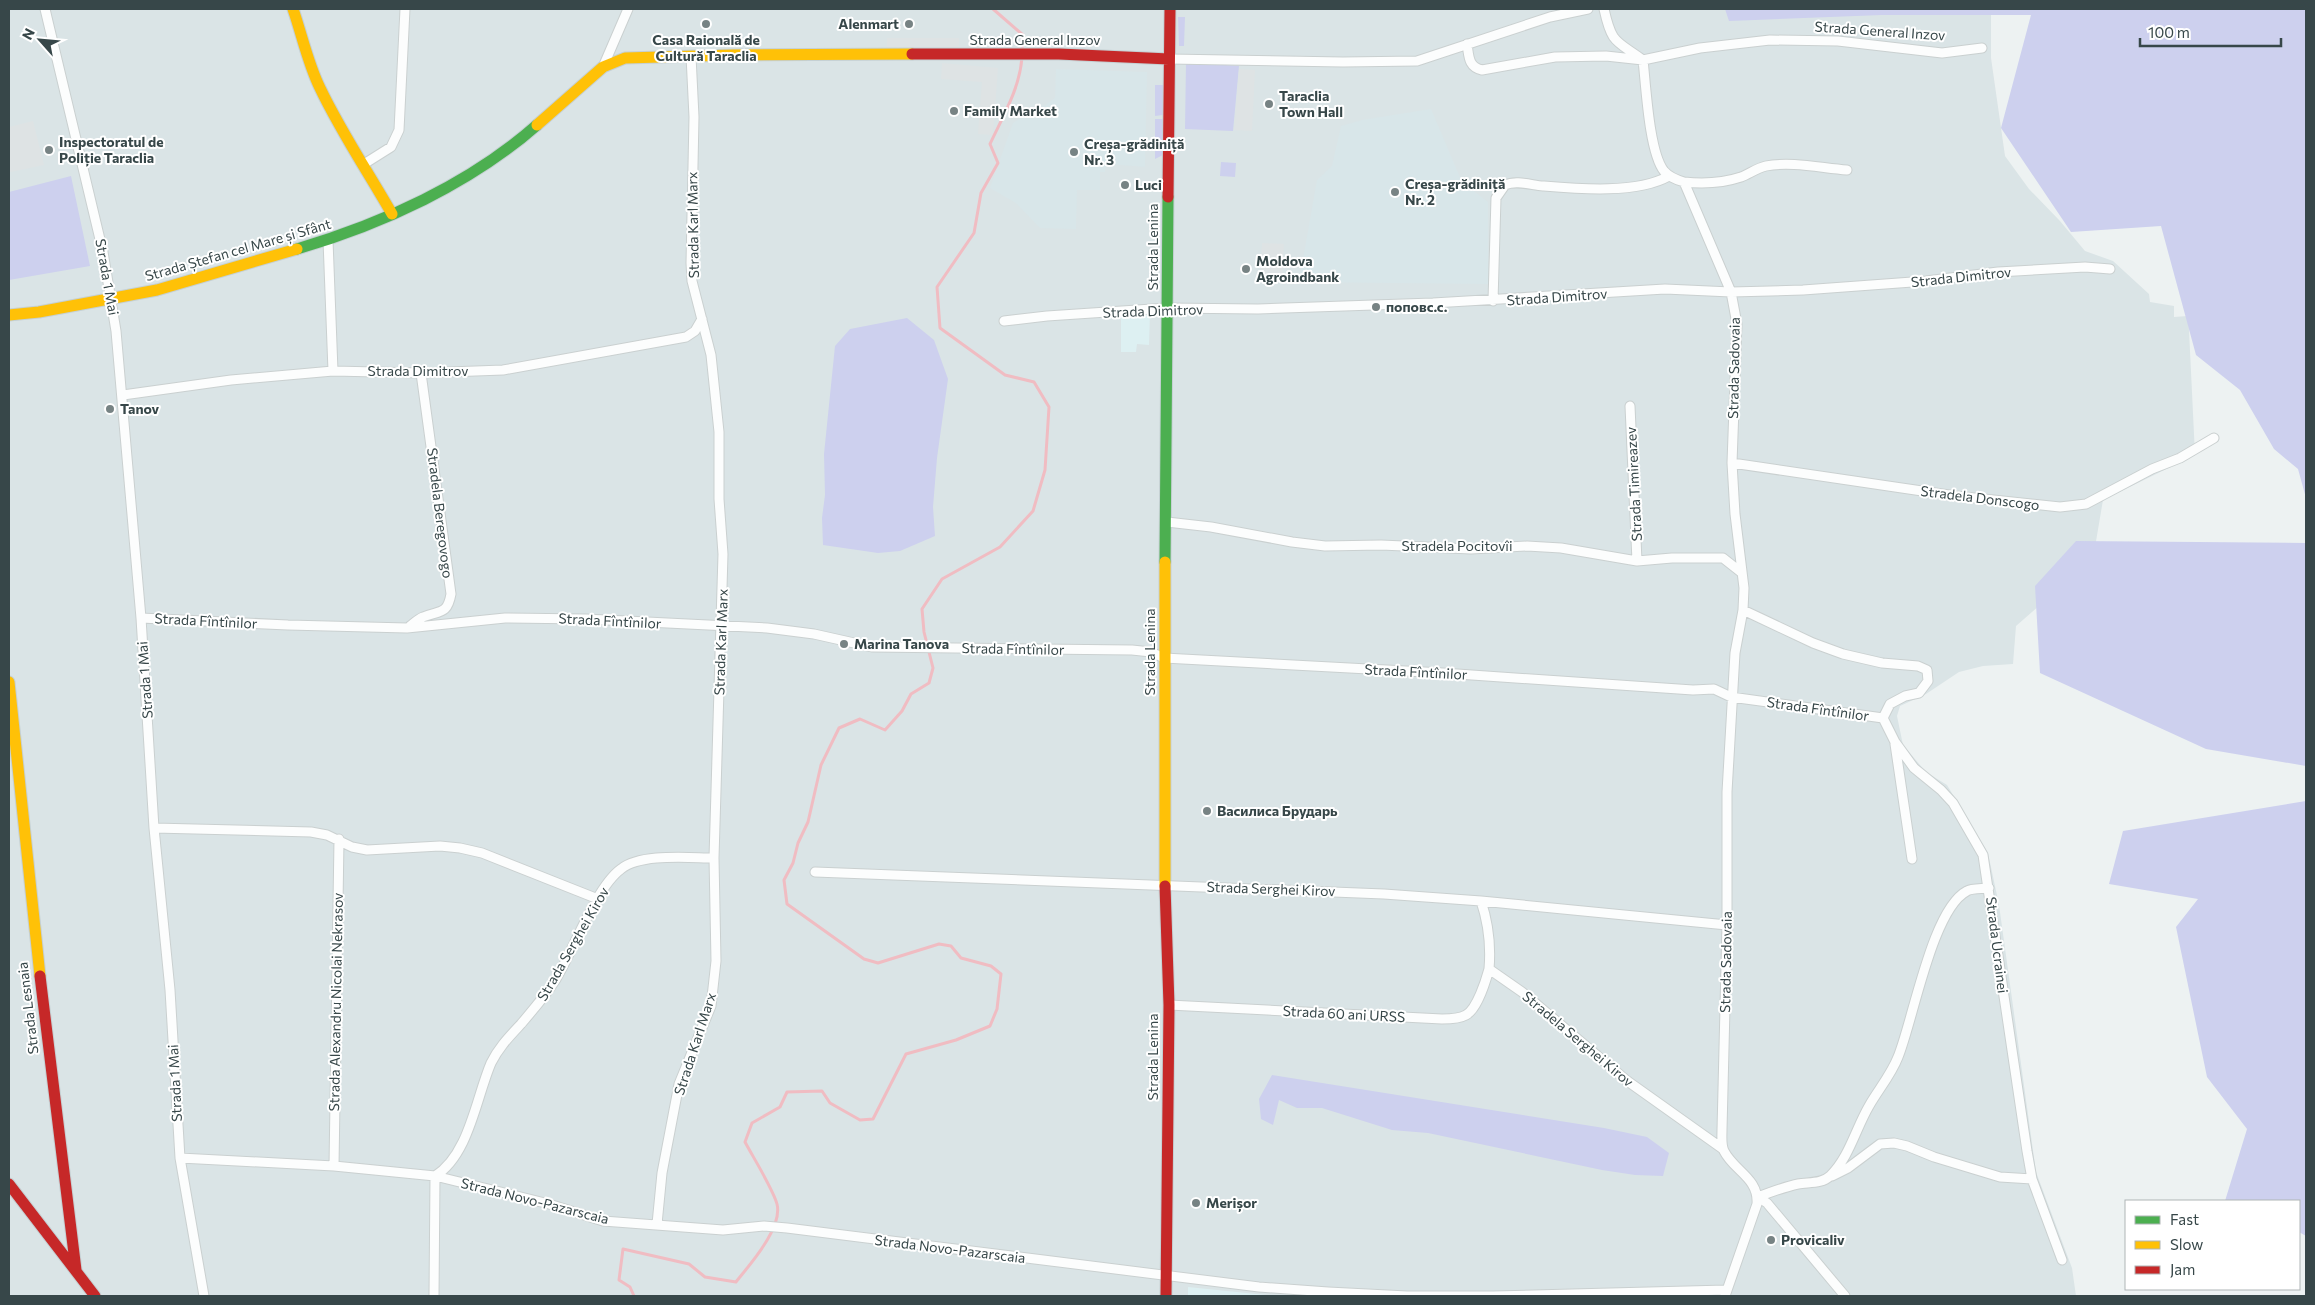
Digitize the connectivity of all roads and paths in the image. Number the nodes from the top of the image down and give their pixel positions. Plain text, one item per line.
1 (45, 9) edge
2 (293, 9) edge
3 (405, 9) edge
4 (628, 9) edge
5 (1170, 9) edge
6 (1588, 9) edge
7 (1604, 9) edge
8 (1467, 44) junction
9 (1982, 48) dead end
10 (691, 56) junction
11 (1170, 58) junction
12 (1643, 60) junction
13 (603, 67) junction
14 (364, 164) junction
15 (1846, 170) dead end
16 (1669, 176) junction
17 (1684, 182) junction
18 (392, 214) junction
19 (328, 240) junction
20 (2110, 269) dead end
21 (1731, 292) junction
22 (112, 300) junction
23 (1493, 301) junction
24 (1168, 308) junction
25 (9, 315) edge
26 (702, 320) junction
27 (1004, 321) dead end
28 (333, 371) junction
29 (421, 373) junction
30 (123, 394) junction
31 (1630, 406) dead end
32 (2214, 438) dead end
33 (1732, 463) junction
34 (1167, 522) junction
35 (1637, 561) junction
36 (1742, 573) junction
37 (1743, 610) junction
38 (140, 618) junction
39 (407, 628) junction
40 (722, 628) junction
41 (1164, 658) junction
42 (9, 682) edge
43 (1732, 697) junction
44 (1883, 718) junction
45 (1895, 742) junction
46 (154, 828) junction
47 (339, 839) junction
48 (714, 858) junction
49 (1912, 859) dead end
50 (815, 872) dead end
51 (1165, 885) junction
52 (1989, 888) junction
53 (598, 899) junction
54 (1481, 901) junction
55 (1727, 925) junction
56 (1489, 968) junction
57 (1168, 1005) junction
58 (1723, 1149) junction
59 (180, 1158) junction
60 (334, 1166) junction
61 (435, 1176) junction
62 (1829, 1177) junction
63 (2032, 1179) junction
64 (9, 1184) edge
65 (1758, 1196) junction
66 (657, 1224) junction
67 (2062, 1260) dead end
68 (76, 1270) junction
69 (1166, 1276) junction
70 (1725, 1293) edge
71 (95, 1296) edge
72 (204, 1296) edge
73 (434, 1296) edge
74 (1166, 1296) edge
75 (1845, 1296) edge

1 - 22 street, Strada 1 Mai
2 - 14 street
3 - 14 street
4 - 13 street, Strada Ștefan cel Mare și Sfânt
5 - 11 street, Strada Lenina
6 - 8 street, Strada General Inzov
7 - 12 street
8 - 11 street, Strada General Inzov
8 - 12 street, Strada General Inzov
9 - 12 street, Strada General Inzov
10 - 11 street, Strada General Inzov
10 - 13 street, Strada General Inzov
10 - 26 street, Strada Karl Marx
11 - 24 street, Strada Lenina
12 - 16 street
13 - 18 street, Strada Ștefan cel Mare și Sfânt
14 - 18 street
15 - 17 street
16 - 17 street
16 - 23 street
17 - 21 street, Strada Sadovaia
18 - 19 street, Strada Ștefan cel Mare și Sfânt
19 - 22 street, Strada Ștefan cel Mare și Sfânt
19 - 28 street
20 - 21 street, Strada Dimitrov
21 - 23 street, Strada Dimitrov
21 - 33 street, Strada Sadovaia
22 - 25 street, Strada Ștefan cel Mare și Sfânt
22 - 30 street, Strada 1 Mai
23 - 24 street, Strada Dimitrov
24 - 27 street, Strada Dimitrov
24 - 34 street, Strada Lenina
26 - 29 street, Strada Dimitrov
26 - 40 street, Strada Karl Marx
28 - 29 street, Strada Dimitrov
28 - 30 street, Strada Dimitrov
29 - 39 street, Stradela Beregovogo
30 - 38 street, Strada 1 Mai
31 - 35 street, Strada Timireazev
32 - 33 street, Stradela Donscogo
33 - 36 street, Strada Sadovaia
34 - 35 street, Stradela Pocitovîi
34 - 41 street, Strada Lenina
35 - 36 street, Stradela Pocitovîi
36 - 37 street, Strada Sadovaia
37 - 43 street, Strada Sadovaia
37 - 44 street
38 - 39 street, Strada Fîntînilor
38 - 46 street, Strada 1 Mai
39 - 40 street, Strada Fîntînilor
40 - 41 street, Strada Fîntînilor
40 - 48 street, Strada Karl Marx
41 - 43 street, Strada Fîntînilor
41 - 51 street, Strada Lenina
42 - 68 street, Strada Lesnaia
43 - 44 street, Strada Fîntînilor
43 - 55 street, Strada Sadovaia
44 - 45 street, Strada Ucrainei
45 - 49 street, Strada Ucrainei
45 - 52 street, Strada Ucrainei
46 - 47 street
46 - 59 street, Strada 1 Mai
47 - 53 street
47 - 60 street, Strada Alexandru Nicolai Nekrasov
48 - 53 street, Strada Serghei Kirov
48 - 66 street, Strada Karl Marx
50 - 51 street, Strada Serghei Kirov
51 - 54 street, Strada Serghei Kirov
51 - 57 street, Strada Lenina
52 - 62 street
52 - 63 street, Strada Ucrainei
53 - 61 street, Strada Serghei Kirov
54 - 55 street, Strada Serghei Kirov
54 - 56 street
55 - 58 street, Strada Sadovaia
56 - 57 street, Strada 60 ani URSS
56 - 58 street, Stradela Serghei Kirov
57 - 69 street, Strada Lenina
58 - 65 street
59 - 60 street, Strada Novo-Pazarscaia
59 - 72 street, Strada 1 Mai
60 - 61 street, Strada Novo-Pazarscaia
61 - 66 street, Strada Novo-Pazarscaia
61 - 73 street
62 - 63 street
62 - 65 street
63 - 67 street, Strada Ucrainei
64 - 68 street
65 - 70 street
65 - 75 street
66 - 69 street, Strada Novo-Pazarscaia
68 - 71 street
69 - 70 street, Strada Novo-Pazarscaia
69 - 74 street, Strada Lenina

